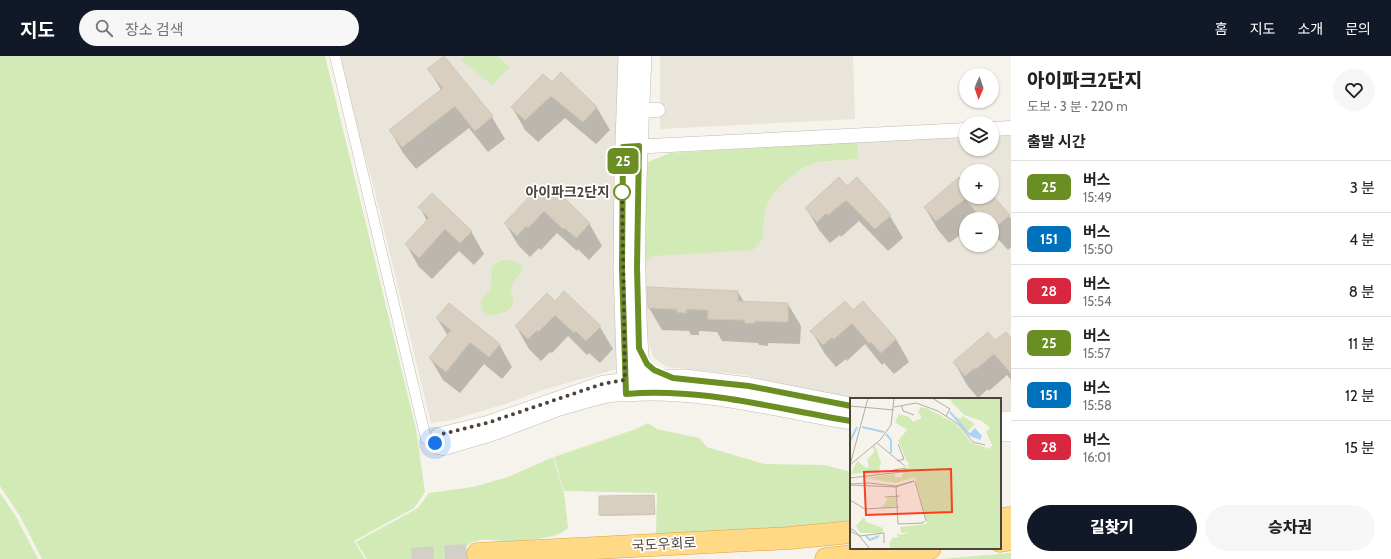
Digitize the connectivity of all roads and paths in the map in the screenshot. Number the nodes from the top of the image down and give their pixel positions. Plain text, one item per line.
1 (335, 56) edge
2 (627, 56) edge
3 (643, 56) edge
4 (633, 110) junction
5 (658, 110) dead end
6 (1011, 128) edge
7 (999, 129) edge
8 (959, 130) edge
9 (631, 146) junction
10 (639, 348) junction
11 (673, 378) junction
12 (642, 385) junction
13 (625, 386) junction
14 (850, 406) edge
15 (850, 421) edge
16 (426, 439) dead end
17 (1011, 518) edge
18 (1001, 519) edge
19 (850, 532) edge
20 (1011, 540) edge
21 (1001, 541) edge
22 (921, 549) edge
23 (478, 554) tunnel mouth
24 (826, 559) edge

1 - 16 street
2 - 4 street
3 - 4 street
4 - 5 street
4 - 9 street
6 - 7 street
8 - 9 street
9 - 10 street
9 - 13 street
10 - 11 street
10 - 12 street
11 - 12 street
11 - 14 street
12 - 13 street
12 - 15 street
13 - 13 street
17 - 18 highway
19 - 23 highway, 국도우회로
20 - 21 highway
22 - 24 highway

